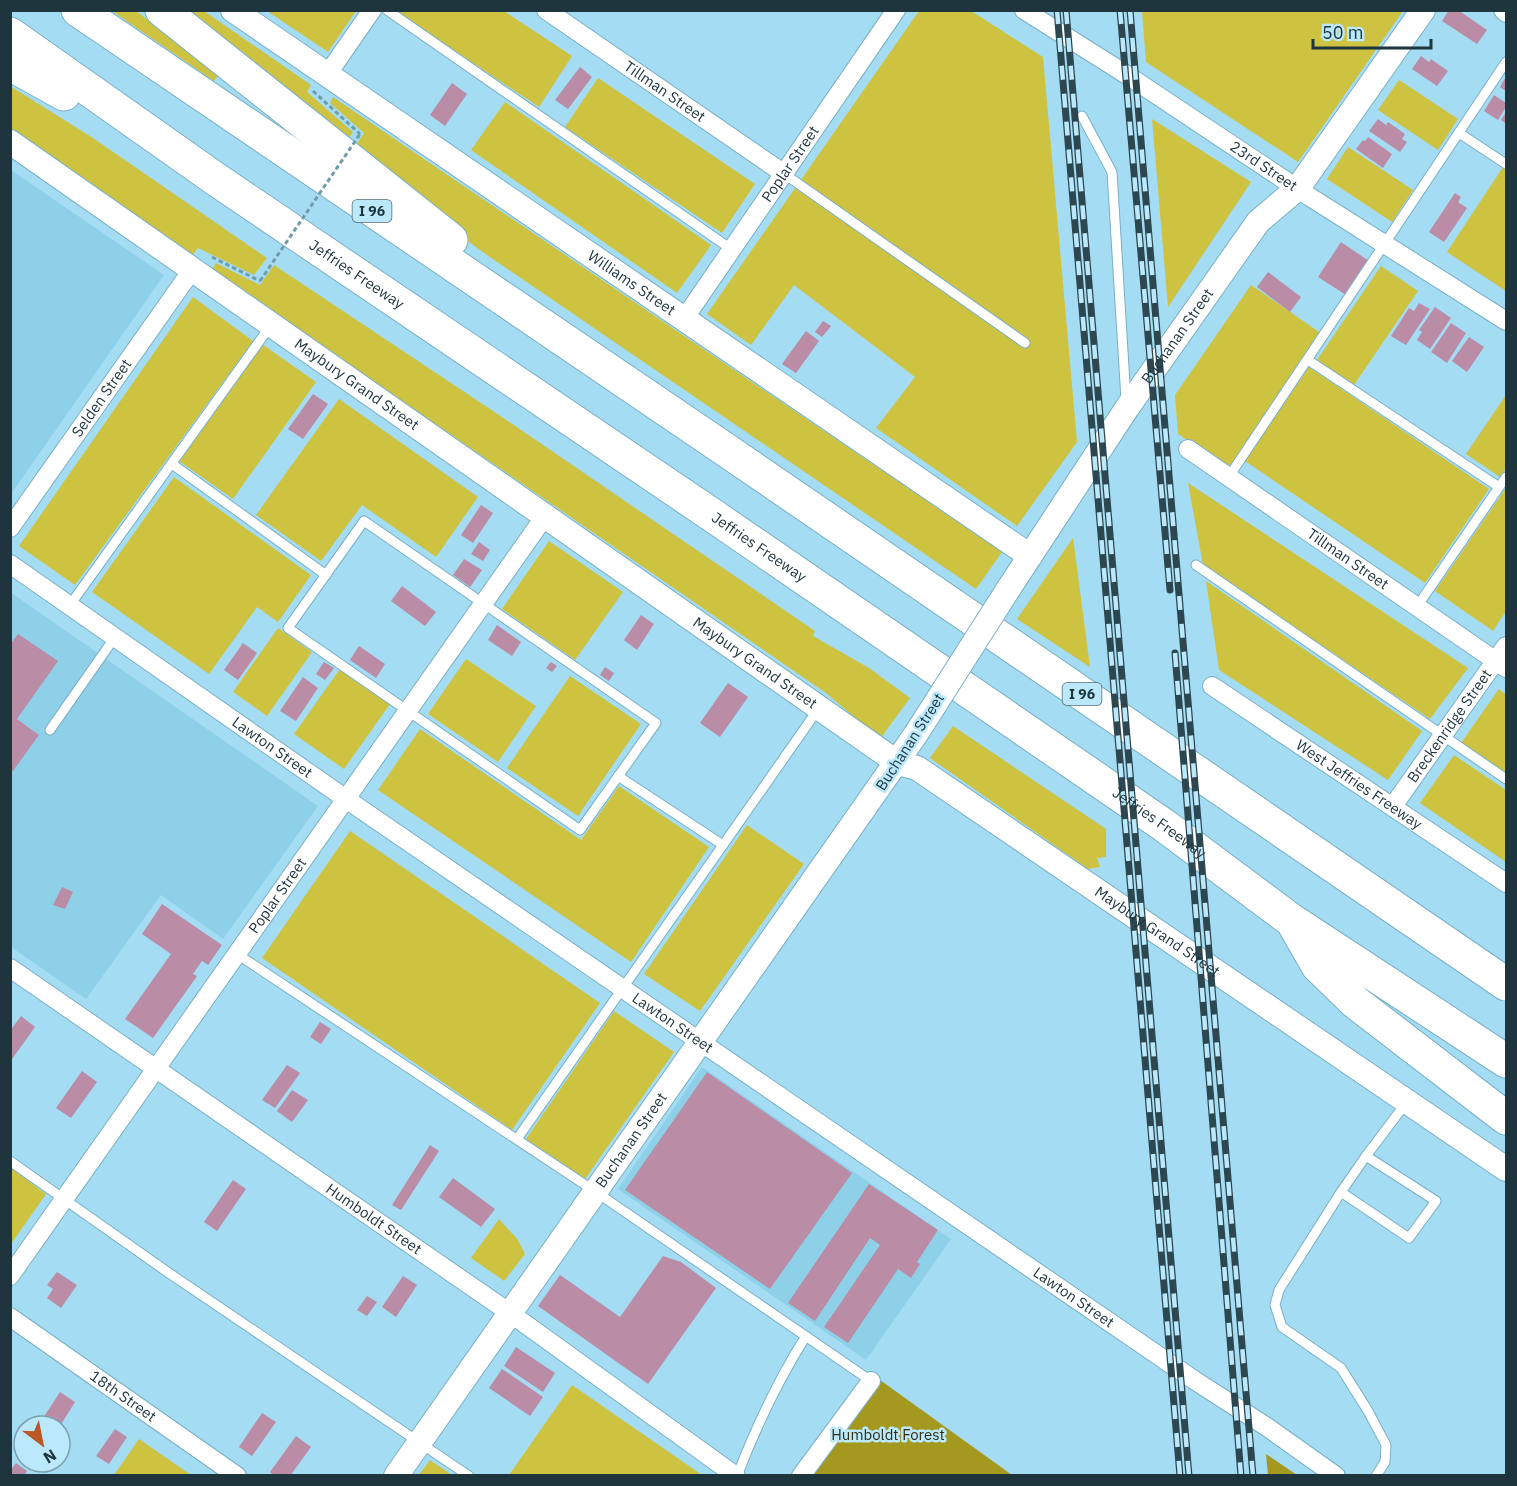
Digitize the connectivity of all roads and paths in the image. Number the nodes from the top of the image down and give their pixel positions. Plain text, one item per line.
1 (78, 10) edge
2 (162, 10) edge
3 (233, 10) edge
4 (372, 10) edge
5 (387, 10) edge
6 (546, 10) edge
7 (896, 10) edge
8 (1024, 10) edge
9 (1423, 10) edge
10 (1503, 10) edge
11 (1506, 13) edge
12 (10, 34) edge
13 (1506, 62) edge
14 (10, 64) edge
15 (320, 83) junction
16 (1082, 116) dead end
17 (1459, 133) junction
18 (10, 142) edge
19 (1506, 164) edge
20 (783, 173) junction
21 (217, 180) junction
22 (1298, 188) junction
23 (1385, 243) junction
24 (731, 249) junction
25 (200, 262) junction
26 (684, 318) junction
27 (1506, 321) edge
28 (271, 325) junction
29 (1025, 343) dead end
30 (1308, 360) junction
31 (1127, 408) junction
32 (666, 411) junction
33 (1188, 449) dead end
34 (172, 464) junction
35 (1506, 477) edge
36 (1228, 478) junction
37 (1499, 487) junction
38 (545, 516) junction
39 (10, 528) edge
40 (1030, 556) junction
41 (10, 564) edge
42 (1196, 565) dead end
43 (326, 575) junction
44 (70, 605) junction
45 (483, 605) junction
46 (1416, 608) junction
47 (115, 636) junction
48 (1506, 646) edge
49 (1501, 665) edge
50 (1212, 686) dead end
51 (819, 708) junction
52 (408, 710) junction
53 (50, 730) dead end
54 (1444, 736) junction
55 (897, 763) junction
56 (618, 776) junction
57 (1506, 779) edge
58 (346, 799) junction
59 (1393, 806) junction
60 (723, 845) junction
61 (1506, 883) edge
62 (1291, 920) junction
63 (1441, 940) junction
64 (237, 954) junction
65 (10, 968) edge
66 (1506, 970) edge
67 (1506, 984) edge
68 (623, 988) junction
69 (700, 1040) junction
70 (1506, 1061) edge
71 (156, 1070) junction
72 (1407, 1101) junction
73 (1506, 1118) edge
74 (517, 1139) junction
75 (1366, 1156) junction
76 (10, 1161) edge
77 (1506, 1169) edge
78 (596, 1192) junction
79 (1341, 1192) junction
80 (64, 1199) junction
81 (10, 1276) edge
82 (510, 1314) junction
83 (10, 1317) edge
84 (806, 1336) junction
85 (872, 1381) joint
86 (420, 1442) junction
87 (237, 1476) edge
88 (396, 1476) edge
89 (469, 1476) edge
90 (736, 1476) edge
91 (801, 1476) edge
92 (1336, 1476) edge
93 (1376, 1476) edge

1 - 32 highway, I 96
2 - 32 highway
3 - 15 street, Williams Street
4 - 15 street
5 - 24 lane
6 - 20 street, Tillman Street
7 - 20 street, Poplar Street
8 - 22 street, 23rd Street
9 - 22 street, Buchanan Street
10 - 11 street
12 - 21 highway, Jeffries Freeway
13 - 17 lane
14 - 21 highway
15 - 25 path, bridge
15 - 26 street, Williams Street
16 - 31 lane
17 - 19 lane
17 - 23 lane
18 - 25 street, Maybury Grand Street
20 - 24 street, Poplar Street
20 - 29 lane
21 - 62 highway, Jeffries Freeway
22 - 23 street, 23rd Street
22 - 31 street, Buchanan Street
23 - 27 street, 23rd Street
23 - 30 lane
24 - 26 street, Poplar Street
25 - 28 street, Maybury Grand Street
25 - 39 street, Selden Street
26 - 40 street, Williams Street
28 - 34 lane
28 - 38 street, Maybury Grand Street
30 - 36 lane
30 - 37 lane
31 - 40 street, Buchanan Street
32 - 63 highway, I 96
33 - 36 street, Tillman Street
34 - 43 lane
34 - 44 lane
35 - 37 lane
36 - 46 street, Tillman Street
37 - 46 lane
38 - 45 street, Poplar Street
38 - 51 street, Maybury Grand Street
40 - 55 street, Buchanan Street, bridge
41 - 44 street, Lawton Street
42 - 54 lane
43 - 45 lane
43 - 52 lane
44 - 47 street, Lawton Street
45 - 52 street, Poplar Street
45 - 56 lane
46 - 49 street, Tillman Street
47 - 53 lane
47 - 58 street, Lawton Street
48 - 49 street, Breckenridge Street
49 - 54 street, Breckenridge Street
50 - 59 street, West Jeffries Freeway
51 - 55 street, Maybury Grand Street
51 - 60 lane
52 - 56 lane
52 - 58 street, Poplar Street
54 - 57 lane
54 - 59 street, Breckenridge Street
55 - 69 street, Buchanan Street
55 - 72 street, Maybury Grand Street
56 - 60 lane
58 - 64 street, Poplar Street
58 - 68 street, Lawton Street
59 - 61 street, West Jeffries Freeway
60 - 68 lane
62 - 70 highway, Jeffries Freeway
62 - 73 highway
63 - 66 highway
63 - 67 highway, I 96
64 - 71 street, Poplar Street
64 - 74 lane
65 - 71 street, Humboldt Street
68 - 69 street, Lawton Street
68 - 74 lane
69 - 78 street, Buchanan Street
69 - 92 street, Lawton Street
71 - 80 street, Poplar Street
71 - 82 street, Humboldt Street
72 - 75 lane
72 - 77 street, Maybury Grand Street
74 - 78 lane
75 - 79 lane
75 - 79 lane
76 - 80 lane
78 - 82 street, Buchanan Street
78 - 84 lane
79 - 93 lane
80 - 81 street, Poplar Street
80 - 86 lane
82 - 86 street, Buchanan Street
82 - 90 street, Humboldt Street
83 - 87 street, 18th Street
84 - 85 lane
84 - 90 lane
85 - 91 street
86 - 88 street, Buchanan Street
86 - 89 lane

